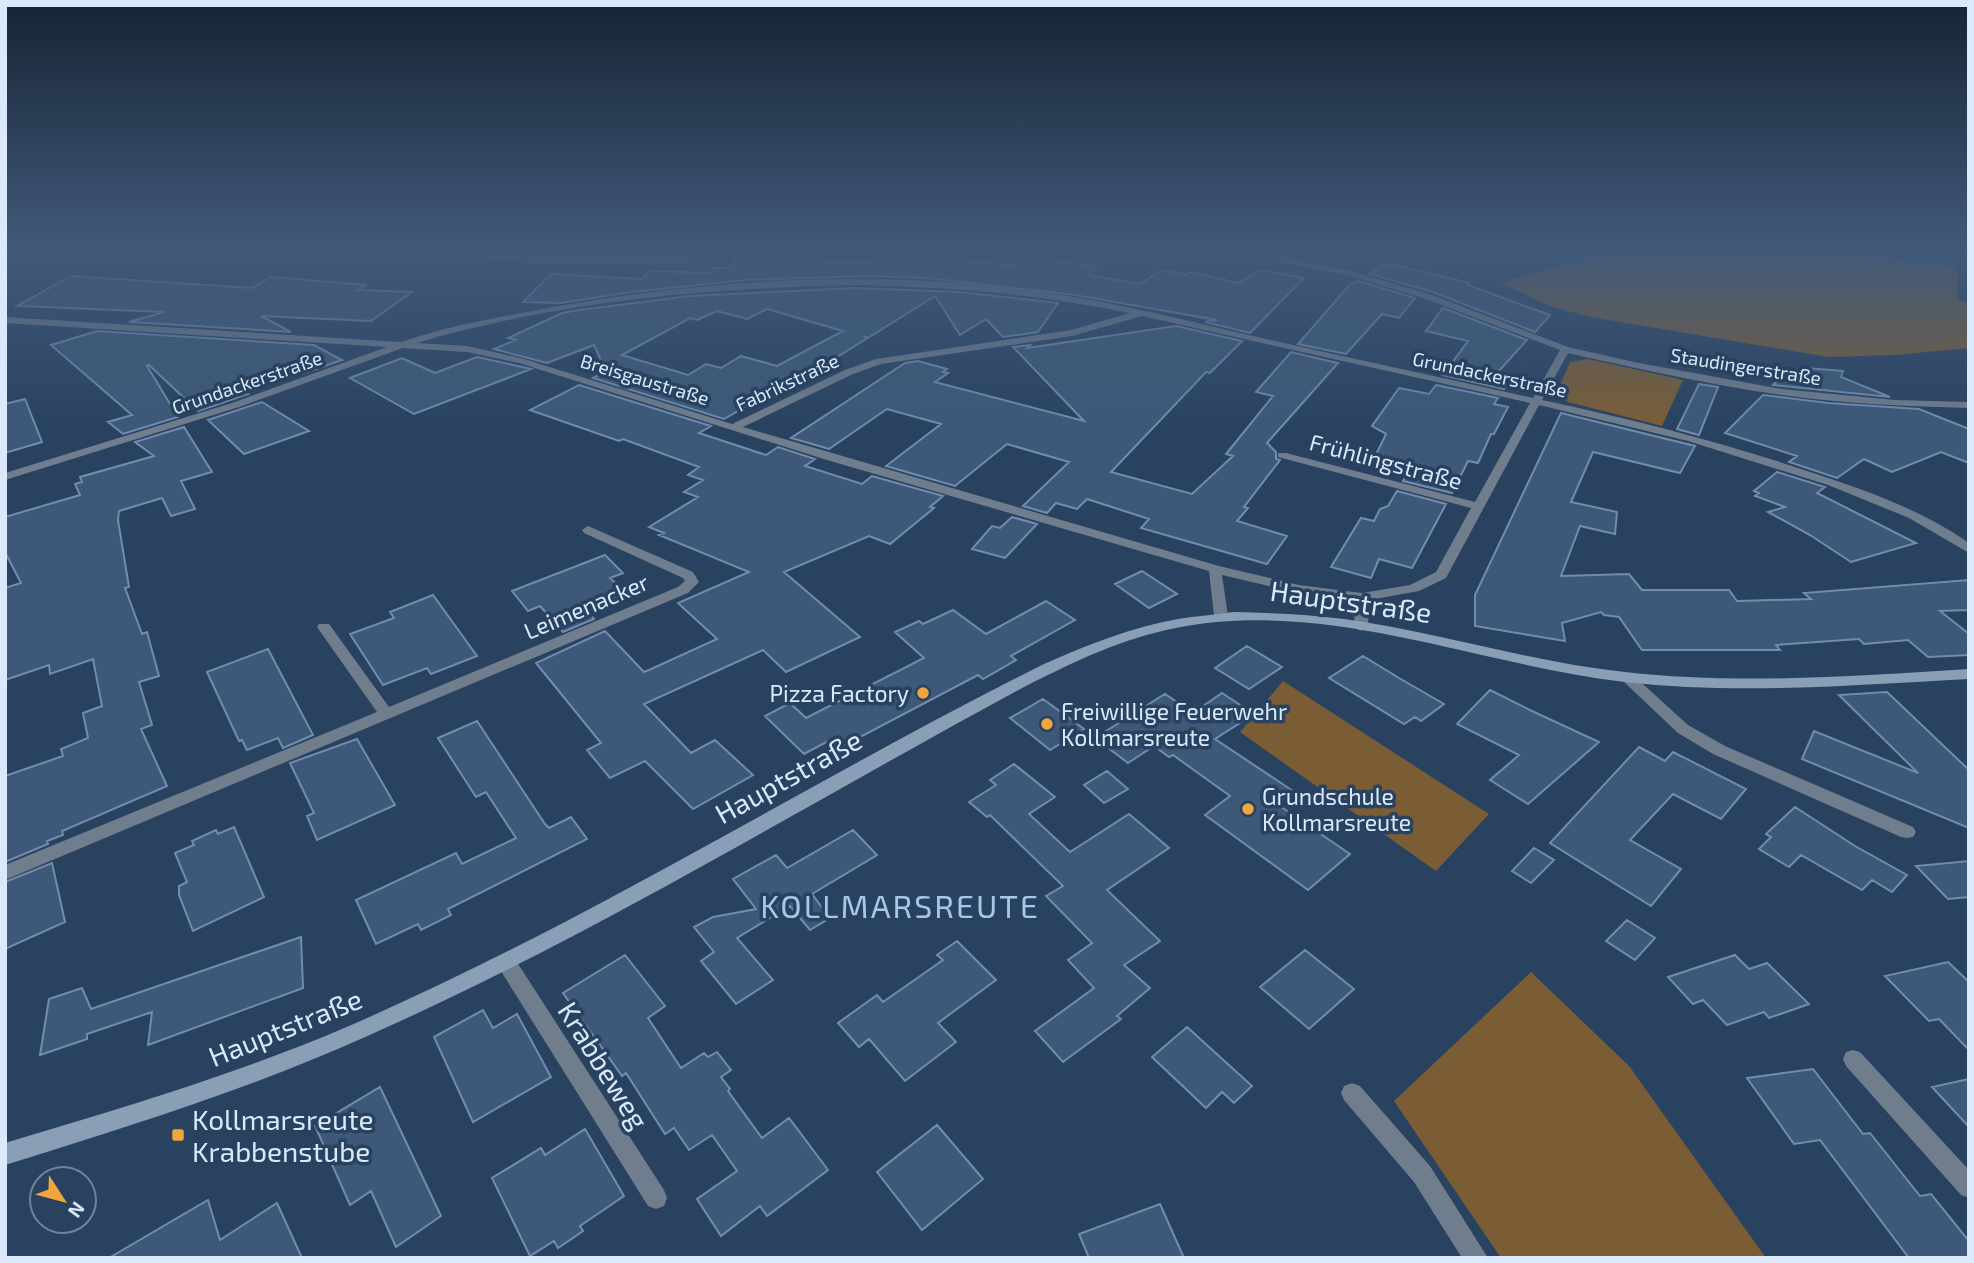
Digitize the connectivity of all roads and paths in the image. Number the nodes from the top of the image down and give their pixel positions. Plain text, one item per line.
1 (560, 310) edge
2 (1124, 310) edge
3 (1463, 310) edge
4 (1142, 313) junction
5 (5, 320) edge
6 (407, 343) junction
7 (1565, 349) junction
8 (1536, 401) junction
9 (1969, 405) edge
10 (734, 426) junction
11 (1282, 455) dead end
12 (5, 477) edge
13 (1480, 507) junction
14 (588, 530) dead end
15 (1969, 549) edge
16 (1215, 569) junction
17 (1362, 597) junction
18 (1221, 616) junction
19 (324, 627) dead end
20 (1361, 627) junction
21 (1969, 674) edge
22 (1628, 678) junction
23 (387, 715) junction
24 (1907, 832) dead end
25 (5, 873) edge
26 (506, 962) junction
27 (1853, 1059) dead end
28 (1352, 1093) dead end
29 (5, 1154) edge
30 (1969, 1187) edge
31 (656, 1198) dead end
32 (1476, 1258) edge

1 - 6 street, Grundackerstraße
2 - 4 street, Grundackerstraße
3 - 7 street, Staudingerstraße
4 - 8 street, Grundackerstraße
4 - 10 street, Fabrikstraße
5 - 6 street, Breisgaustraße
6 - 10 street, Breisgaustraße
6 - 12 street, Grundackerstraße
7 - 8 street, Frühlingstraße
7 - 9 street, Staudingerstraße
8 - 13 street, Frühlingstraße
8 - 15 street, Grundackerstraße
10 - 16 street, Breisgaustraße
11 - 13 street, Frühlingstraße
13 - 17 street, Frühlingstraße
14 - 23 street, Leimenacker
16 - 17 street, Breisgaustraße
16 - 18 street
17 - 20 street
18 - 20 main road, Hauptstraße
18 - 26 main road, Hauptstraße
19 - 23 street
20 - 22 main road, Hauptstraße
21 - 22 main road, Hauptstraße
22 - 24 street
23 - 25 street, Leimenacker
26 - 29 main road, Hauptstraße
26 - 31 street, Krabbeweg
27 - 30 street
28 - 32 street

